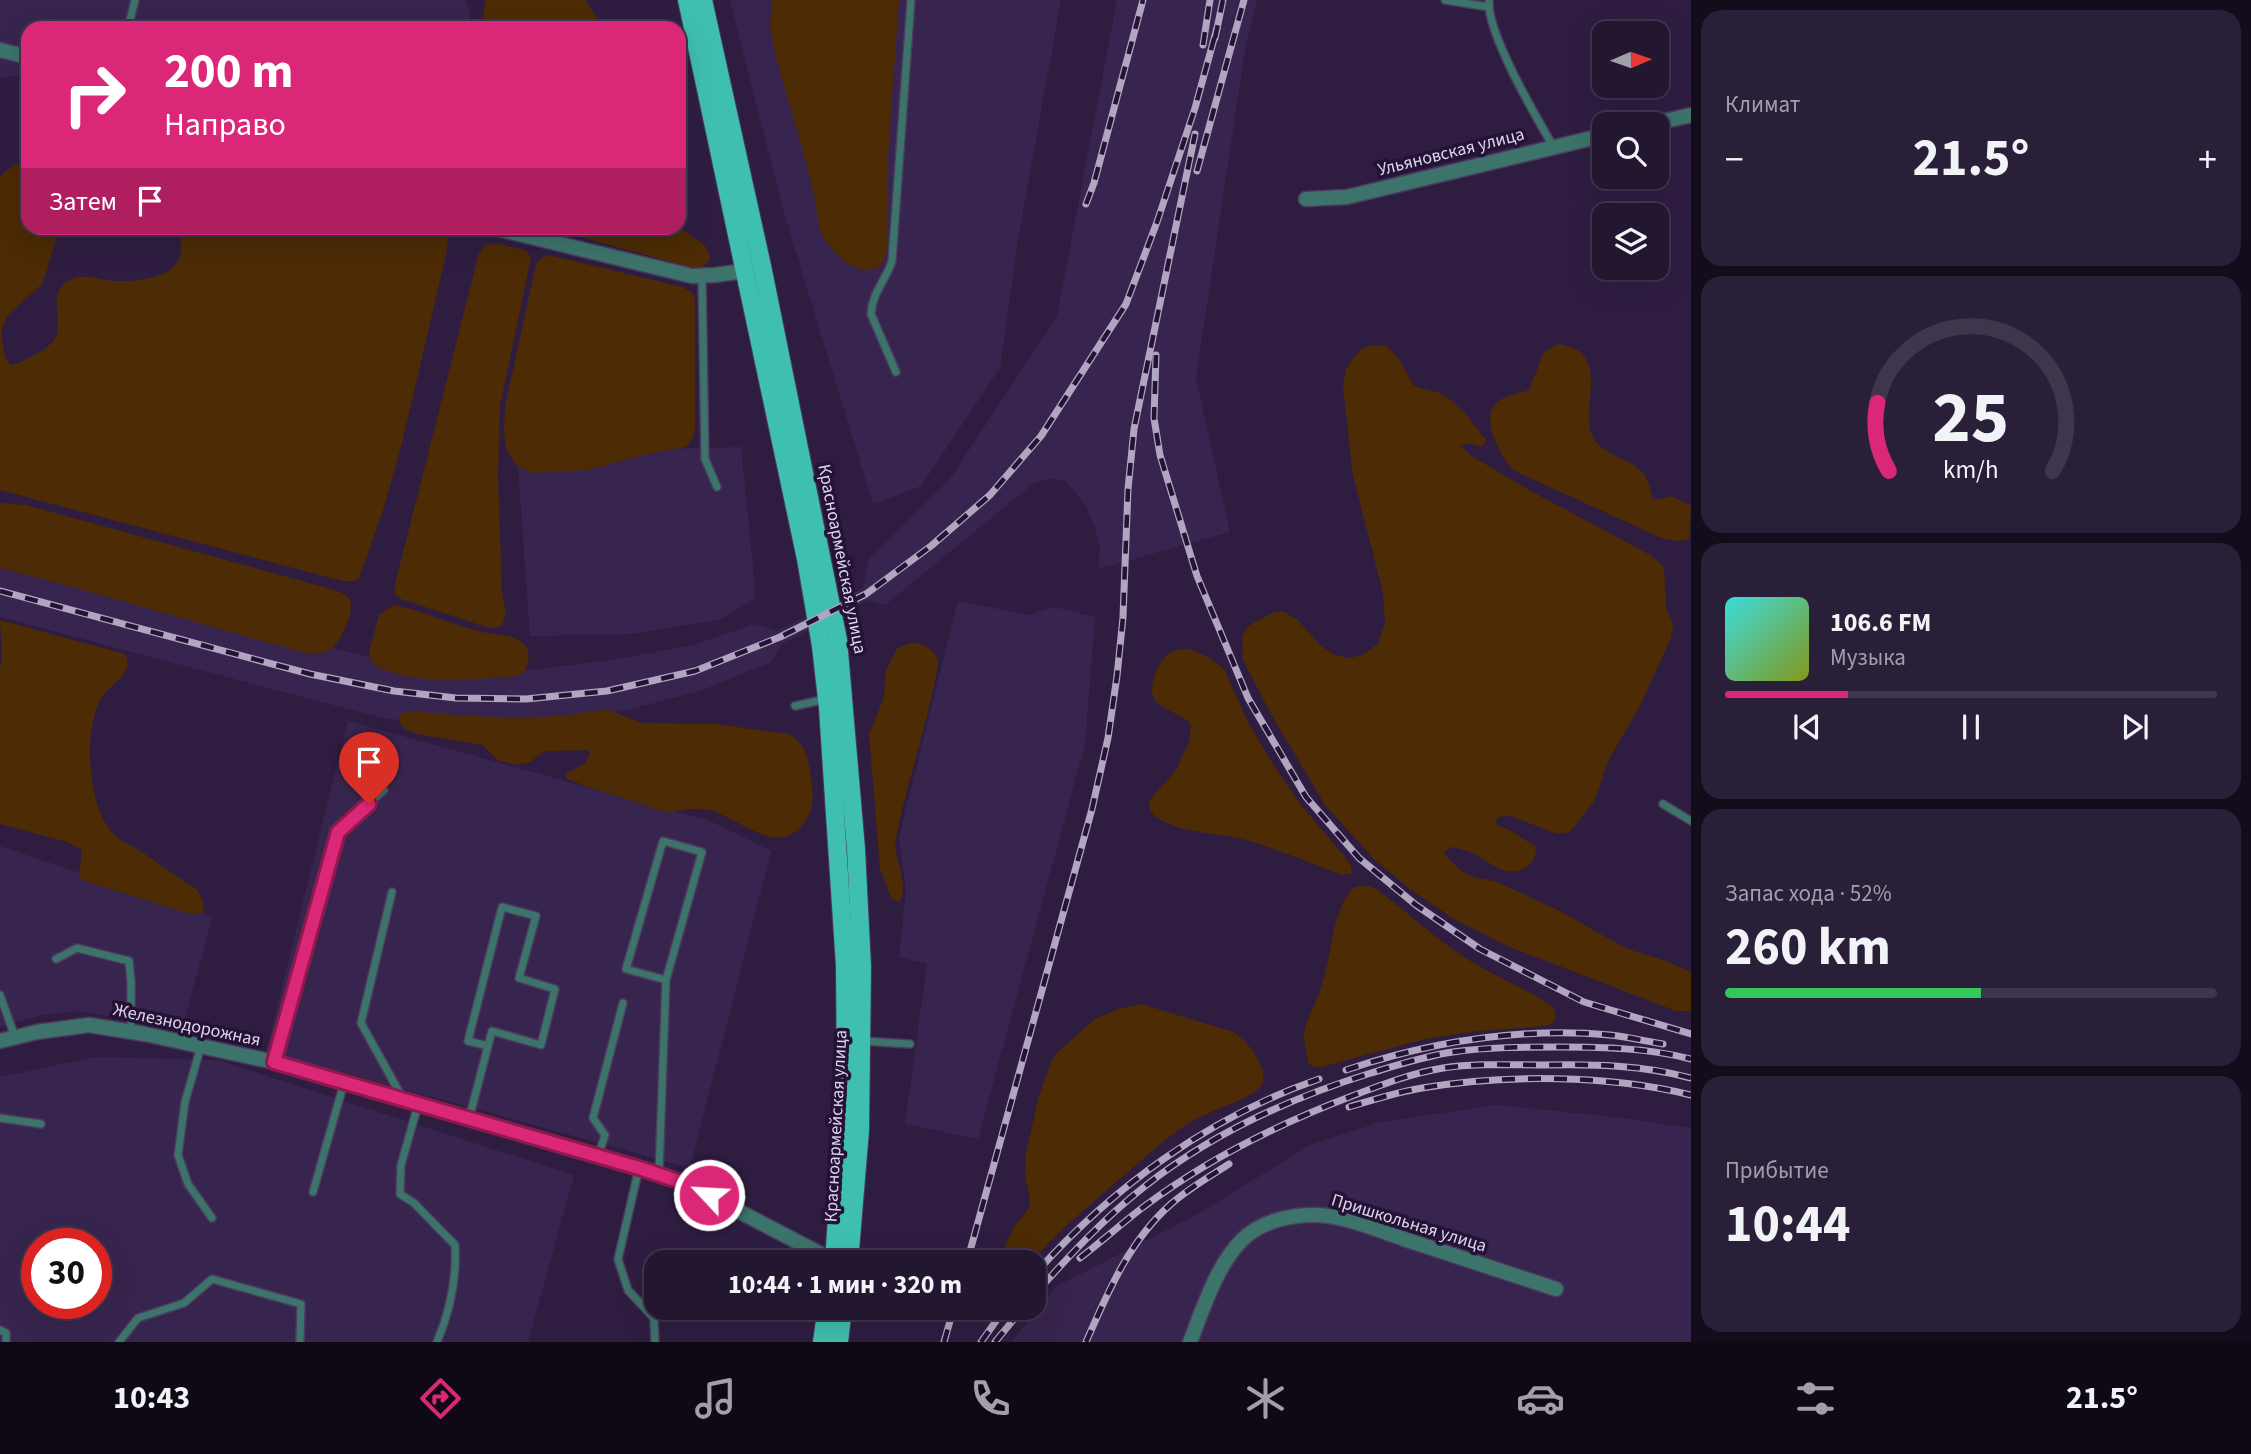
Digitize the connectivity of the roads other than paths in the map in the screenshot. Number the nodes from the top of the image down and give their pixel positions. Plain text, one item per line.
1 (135, 0) edge
2 (687, 0) edge
3 (703, 0) edge
4 (911, 0) edge
5 (1445, 0) edge
6 (1489, 4) edge
7 (130, 21) edge
8 (0, 50) edge
9 (21, 55) edge
10 (1691, 115) edge
11 (1669, 120) edge
12 (1592, 138) edge
13 (1553, 146) junction
14 (1307, 199) dead end
15 (523, 235) edge
16 (745, 271) junction
17 (702, 276) junction
18 (896, 372) dead end
19 (717, 487) dead end
20 (826, 699) junction
21 (795, 706) dead end
22 (384, 790) dead end
23 (1663, 804) dead end
24 (1691, 821) edge
25 (392, 892) dead end
26 (56, 959) dead end
27 (666, 980) junction
28 (0, 995) edge
29 (622, 1003) dead end
30 (131, 1031) junction
31 (15, 1037) junction
32 (0, 1041) edge
33 (862, 1041) junction
34 (909, 1044) dead end
35 (201, 1046) junction
36 (488, 1046) junction
37 (274, 1062) junction
38 (344, 1083) junction
39 (411, 1103) junction
40 (0, 1118) edge
41 (469, 1120) junction
42 (41, 1124) dead end
43 (598, 1156) junction
44 (639, 1168) junction
45 (659, 1174) junction
46 (313, 1192) dead end
47 (212, 1218) dead end
48 (816, 1250) edge
49 (838, 1250) edge
50 (840, 1250) edge
51 (1556, 1289) dead end
52 (825, 1320) edge
53 (842, 1320) edge
54 (0, 1330) edge
55 (6, 1342) edge
56 (119, 1342) edge
57 (300, 1342) edge
58 (437, 1342) edge
59 (655, 1342) edge
60 (822, 1342) edge
61 (839, 1342) edge
62 (1191, 1342) edge

1 - 7 lane
2 - 16 main road, Красноармейская улица
3 - 33 main road, Красноармейская улица
4 - 18 lane
5 - 6 lane
6 - 13 lane
8 - 9 street
10 - 11 street
12 - 13 street, Ульяновская улица
13 - 14 street, Ульяновская улица
15 - 17 street
16 - 17 street
16 - 20 main road, Красноармейская улица
17 - 19 lane
20 - 21 lane
20 - 49 main road, Красноармейская улица
22 - 37 lane
23 - 24 lane
25 - 39 lane
26 - 30 lane
27 - 27 lane
27 - 45 lane
28 - 31 lane
29 - 43 lane
30 - 31 street, Железнодорожная
30 - 35 street, Железнодорожная
31 - 32 street, Железнодорожная
33 - 34 lane
33 - 50 main road, Красноармейская улица
35 - 37 street, Железнодорожная
35 - 47 lane
36 - 36 lane
36 - 41 lane
37 - 38 street, Железнодорожная
38 - 39 street, Железнодорожная
38 - 46 lane
39 - 41 street, Железнодорожная
39 - 58 lane
40 - 42 lane
41 - 43 street, Железнодорожная
43 - 44 street, Железнодорожная
44 - 45 street, Железнодорожная
44 - 59 lane
45 - 48 street, Железнодорожная
51 - 62 street, Пришкольная улица
52 - 60 main road
53 - 61 main road
54 - 55 lane
56 - 57 lane

